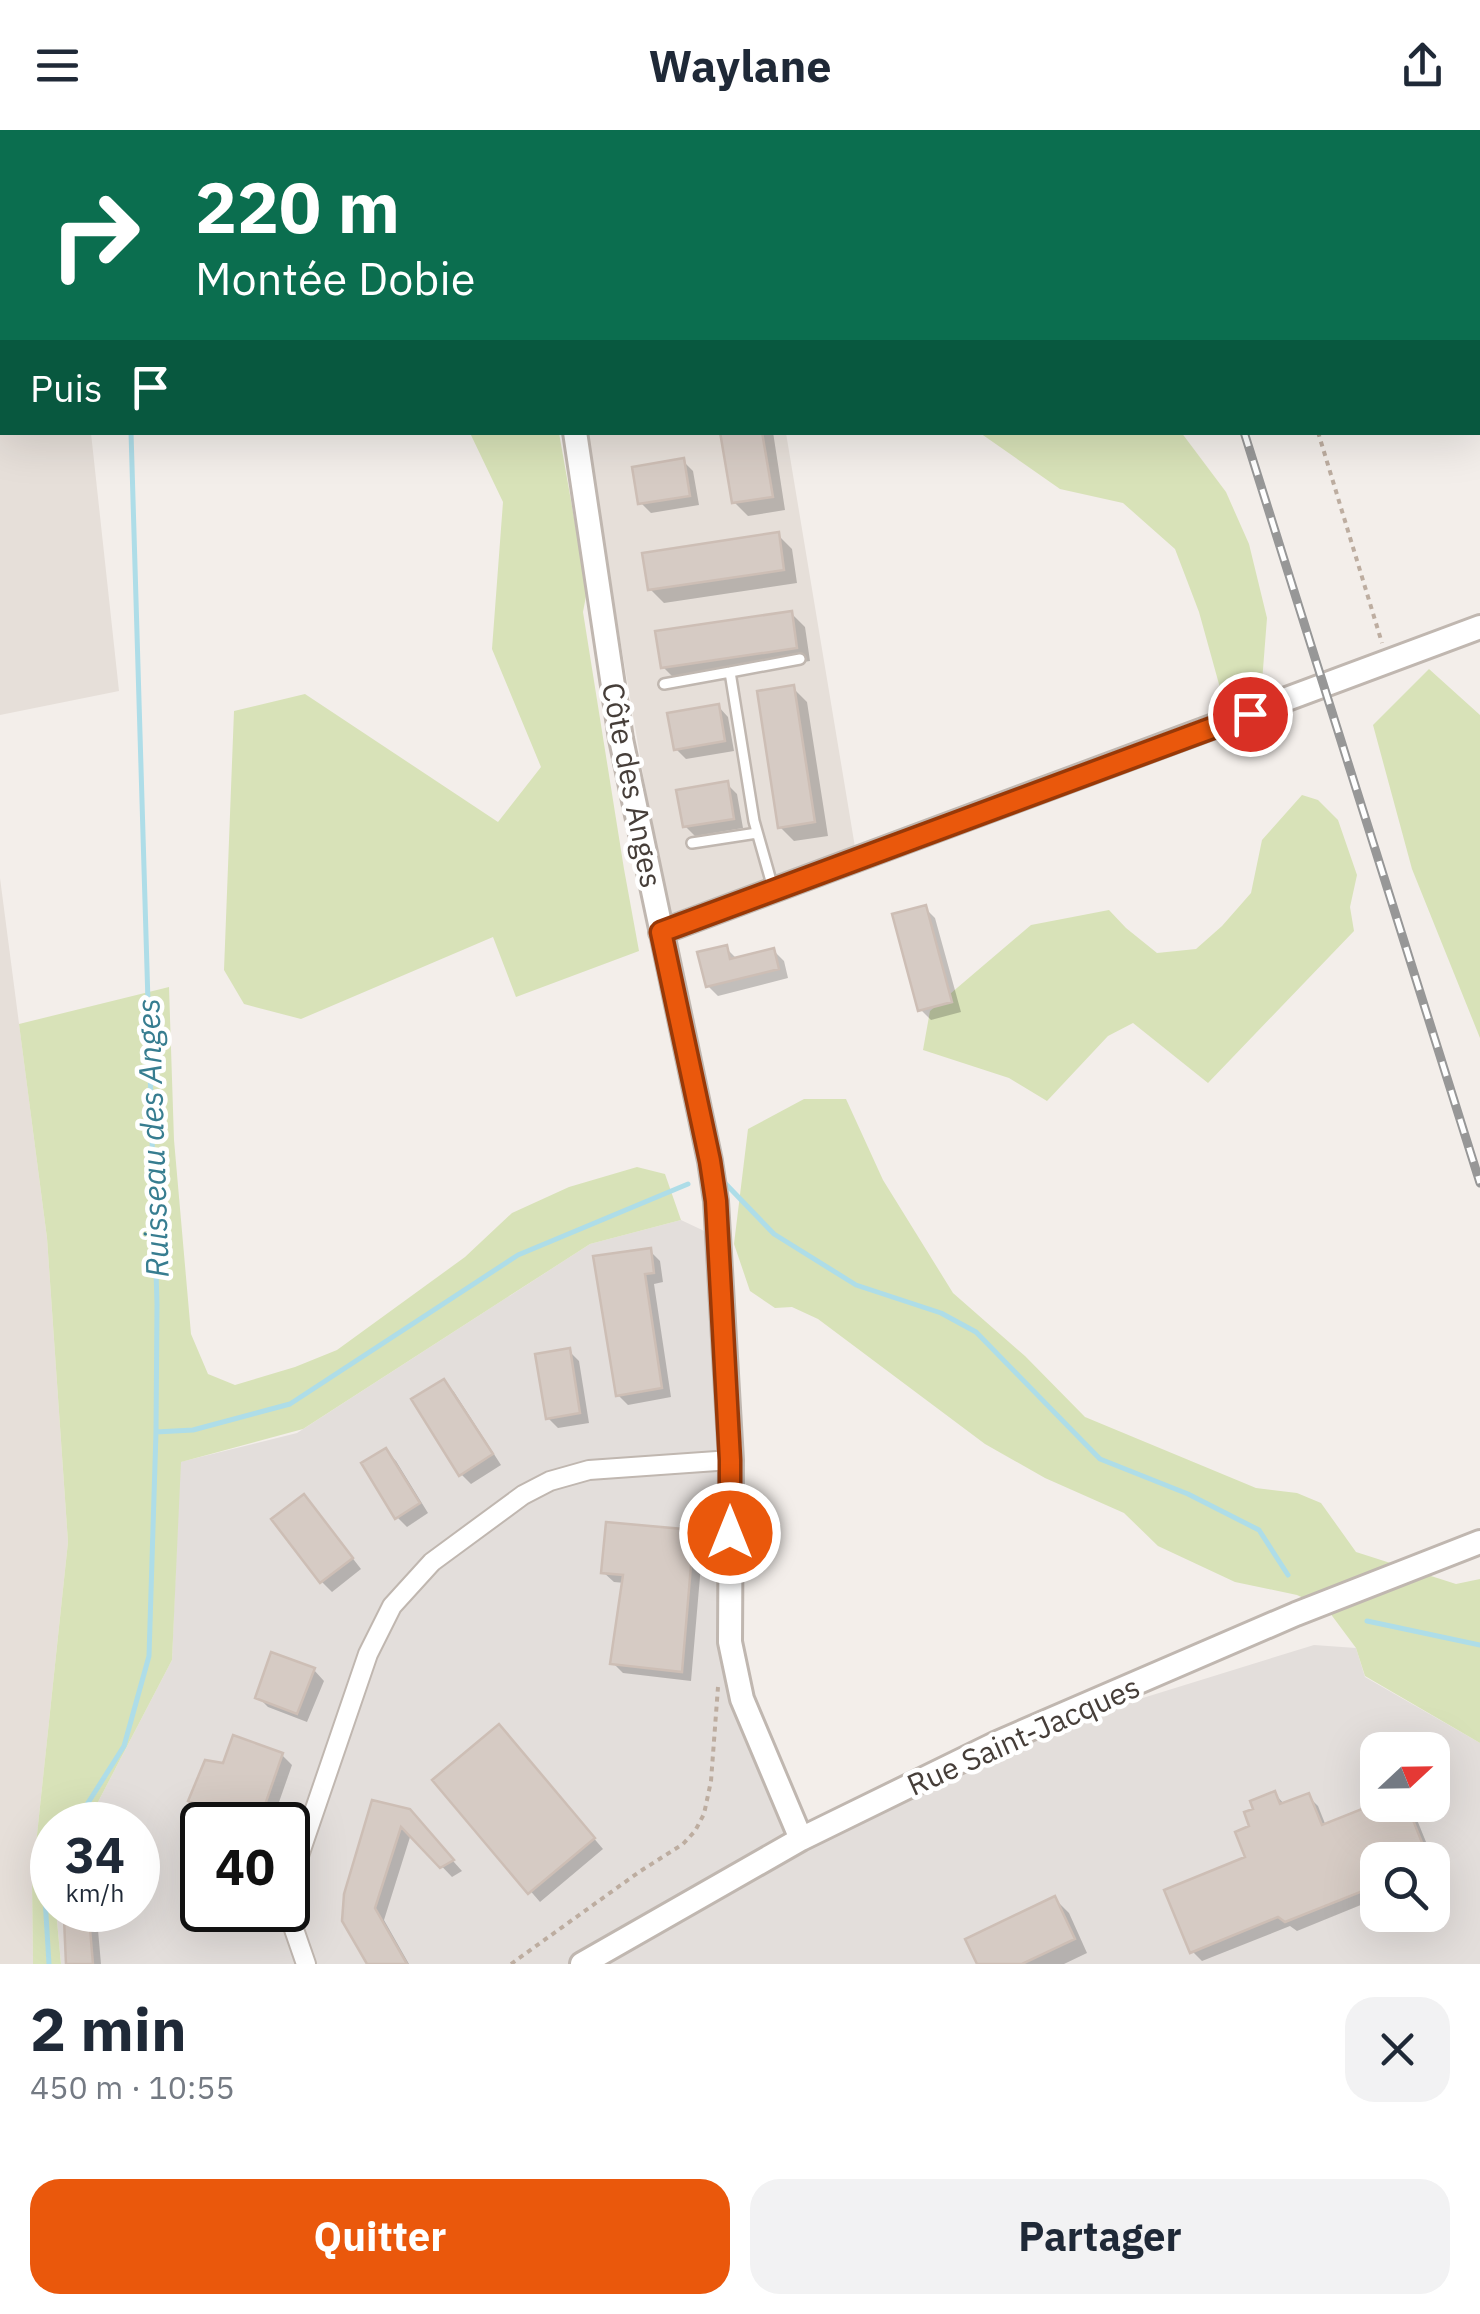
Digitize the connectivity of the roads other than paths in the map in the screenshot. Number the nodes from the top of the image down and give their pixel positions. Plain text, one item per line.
1 (575, 435) edge
2 (1480, 627) edge
3 (800, 659) dead end
4 (730, 672) junction
5 (664, 684) dead end
6 (757, 833) junction
7 (692, 844) dead end
8 (774, 890) junction
9 (661, 932) junction
10 (730, 1460) junction
11 (1480, 1542) edge
12 (801, 1839) junction
13 (306, 1964) edge
14 (582, 1964) edge

1 - 9 street, Côte des Anges
2 - 8 street
3 - 4 lane
4 - 5 lane
4 - 6 lane
6 - 7 lane
6 - 8 lane
8 - 9 street
9 - 10 street, Côte des Anges
10 - 12 street, Côte des Anges
10 - 13 street
11 - 12 street, Rue Saint-Jacques
12 - 14 street, Rue Saint-Jacques

